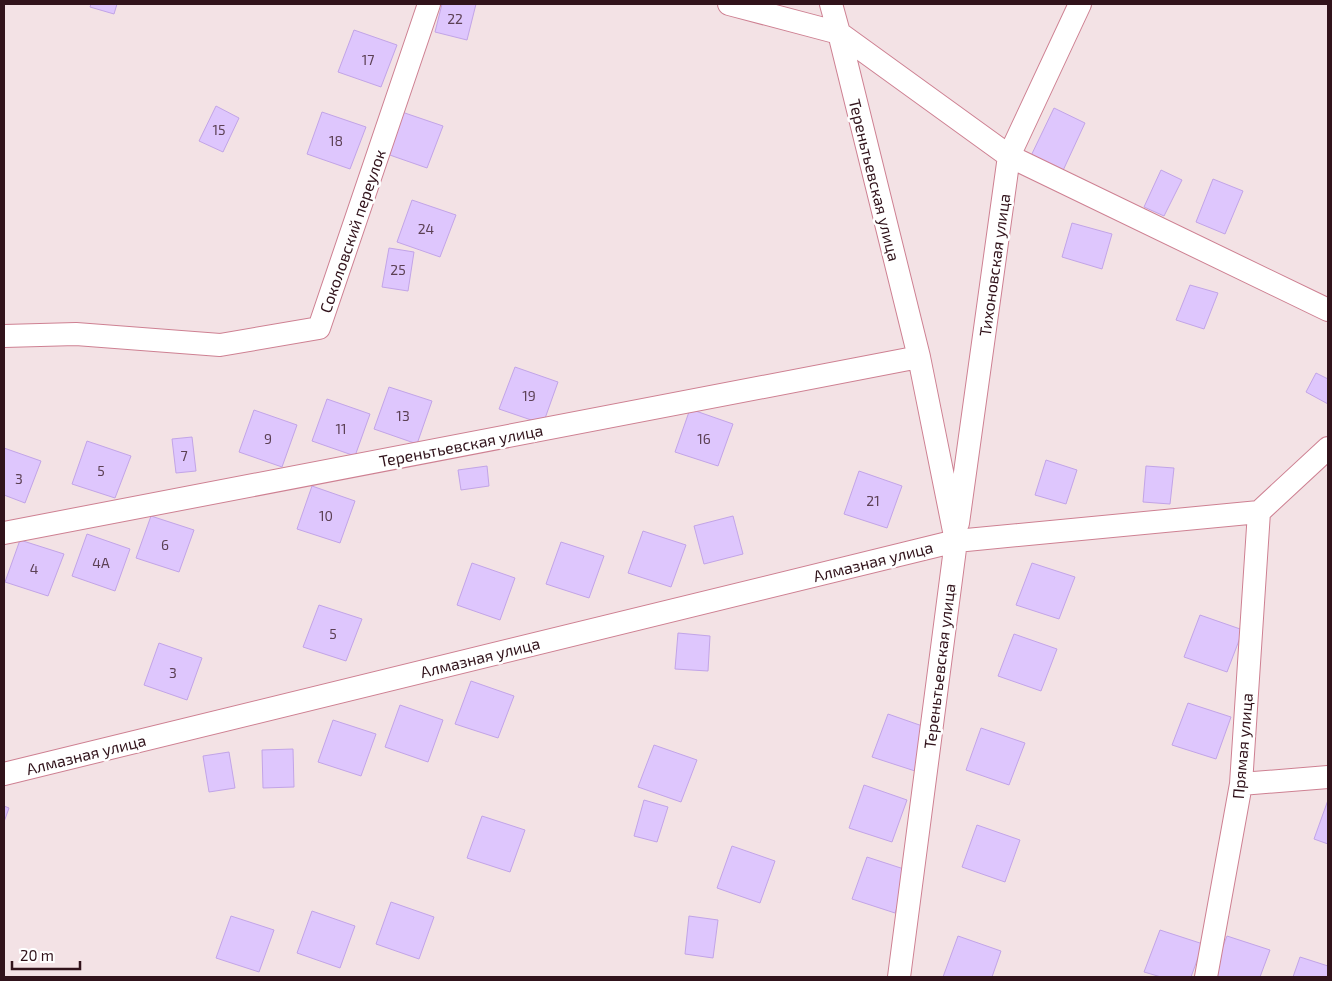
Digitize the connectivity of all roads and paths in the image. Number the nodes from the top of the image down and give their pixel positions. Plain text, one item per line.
1 (429, 4) edge
2 (729, 4) edge
3 (830, 4) edge
4 (1080, 4) edge
5 (840, 33) junction
6 (1008, 156) junction
7 (1328, 310) edge
8 (4, 336) edge
9 (918, 358) junction
10 (1328, 448) edge
11 (1259, 512) junction
12 (4, 533) edge
13 (956, 541) junction
14 (4, 774) edge
15 (1328, 777) edge
16 (1241, 784) junction
17 (899, 977) edge
18 (1206, 977) edge

1 - 8 street, Соколовский переулок
2 - 5 street
3 - 5 street, Тереньтьевская улица
4 - 6 street, Тихоновская улица
5 - 6 street
5 - 9 street, Тереньтьевская улица
6 - 7 street
6 - 13 street, Тихоновская улица
9 - 12 street, Тереньтьевская улица
9 - 13 street, Тереньтьевская улица
10 - 11 street
11 - 13 street
11 - 16 street, Прямая улица
13 - 14 street, Алмазная улица
13 - 17 street, Тереньтьевская улица
15 - 16 street
16 - 18 street, Прямая улица

